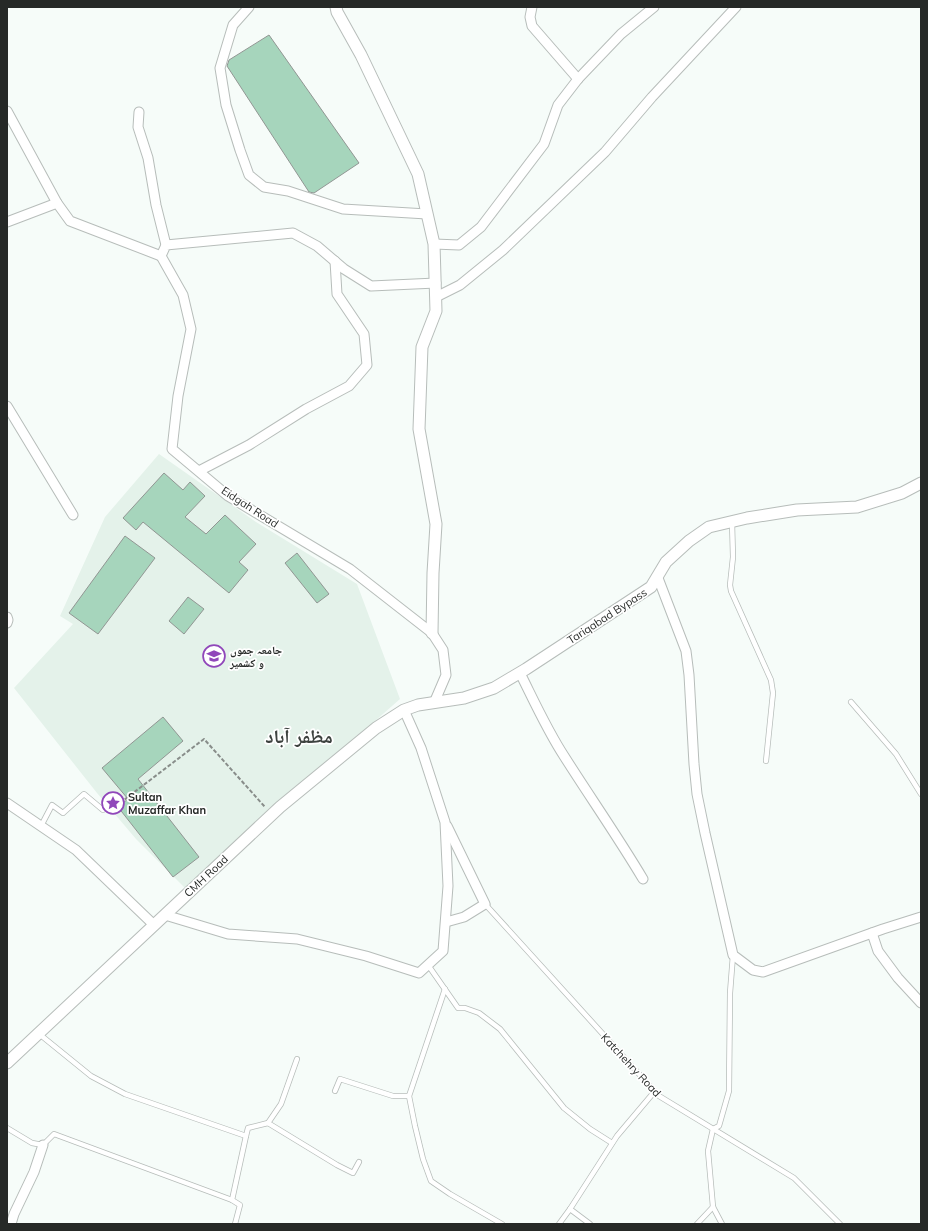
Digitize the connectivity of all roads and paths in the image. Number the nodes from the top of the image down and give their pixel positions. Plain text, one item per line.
1 (249, 7) edge
2 (336, 7) edge
3 (532, 7) edge
4 (654, 7) edge
5 (736, 7) edge
6 (578, 79) junction
7 (7, 111) edge
8 (139, 112) dead end
9 (57, 203) junction
10 (427, 214) junction
11 (7, 222) edge
12 (434, 244) junction
13 (166, 245) junction
14 (161, 256) junction
15 (335, 261) junction
16 (436, 283) junction
17 (436, 298) junction
18 (7, 406) edge
19 (199, 471) junction
20 (921, 483) edge
21 (73, 515) dead end
22 (732, 522) junction
23 (658, 578) junction
24 (7, 617) edge
25 (7, 622) edge
26 (432, 633) junction
27 (520, 673) junction
28 (851, 702) dead end
29 (434, 704) junction
30 (418, 705) joint
31 (404, 710) junction
32 (766, 761) dead end
33 (921, 794) edge
34 (7, 803) edge
35 (112, 803) joint
36 (272, 815) junction
37 (445, 822) junction
38 (41, 826) junction
39 (643, 879) dead end
40 (485, 904) junction
41 (165, 915) junction
42 (921, 917) edge
43 (446, 922) junction
44 (154, 925) junction
45 (872, 933) junction
46 (732, 955) junction
47 (428, 965) junction
48 (445, 989) junction
49 (921, 1003) edge
50 (38, 1033) junction
51 (297, 1059) dead end
52 (7, 1063) edge
53 (335, 1091) dead end
54 (654, 1091) junction
55 (409, 1096) junction
56 (268, 1122) junction
57 (7, 1128) edge
58 (713, 1129) junction
59 (246, 1136) junction
60 (612, 1143) junction
61 (44, 1145) junction
62 (359, 1162) dead end
63 (232, 1200) junction
64 (713, 1208) junction
65 (570, 1209) junction
66 (11, 1224) edge
67 (235, 1224) edge
68 (502, 1224) edge
69 (559, 1224) edge
70 (590, 1224) edge
71 (698, 1224) edge
72 (722, 1224) edge
73 (840, 1224) edge

1 - 10 street
2 - 10 street
3 - 6 street
4 - 6 street
5 - 17 street
6 - 12 street
7 - 9 street
8 - 13 street
9 - 11 street
9 - 14 street
10 - 12 street
12 - 16 street
13 - 14 street
13 - 15 street
14 - 19 street, Eidgah Road
15 - 16 street
15 - 19 street
16 - 17 street
17 - 26 street
18 - 21 street
19 - 26 street, Eidgah Road
20 - 22 street, Tariqabad Bypass
22 - 23 street, Tariqabad Bypass
22 - 32 lane
23 - 27 street, Tariqabad Bypass
23 - 46 street
24 - 25 street
26 - 29 street, Eidgah Road
27 - 29 street, Tariqabad Bypass
27 - 39 street
28 - 33 lane
29 - 30 street, Tariqabad Bypass
30 - 31 street, CMH Road
31 - 36 street, CMH Road
31 - 37 street
34 - 38 street
35 - 36 path
35 - 38 lane
36 - 41 street, CMH Road
37 - 40 street
37 - 43 street
38 - 44 street
40 - 43 street
40 - 54 lane, Katchehry Road
41 - 44 street, CMH Road
41 - 47 street
42 - 45 street
43 - 47 street
44 - 50 street, CMH Road
45 - 46 street
45 - 49 street
46 - 58 lane
47 - 48 lane
48 - 55 lane
48 - 60 lane
50 - 52 street, CMH Road
50 - 59 lane
51 - 56 lane
53 - 55 lane
54 - 58 lane, Katchehry Road
54 - 60 lane
55 - 68 lane
56 - 59 lane
56 - 62 lane
57 - 61 lane
58 - 64 lane
58 - 73 lane, Katchehry Road
59 - 63 lane
60 - 65 lane
61 - 63 lane
61 - 66 street
63 - 67 lane
64 - 71 lane
64 - 72 lane
65 - 69 lane
65 - 70 lane

